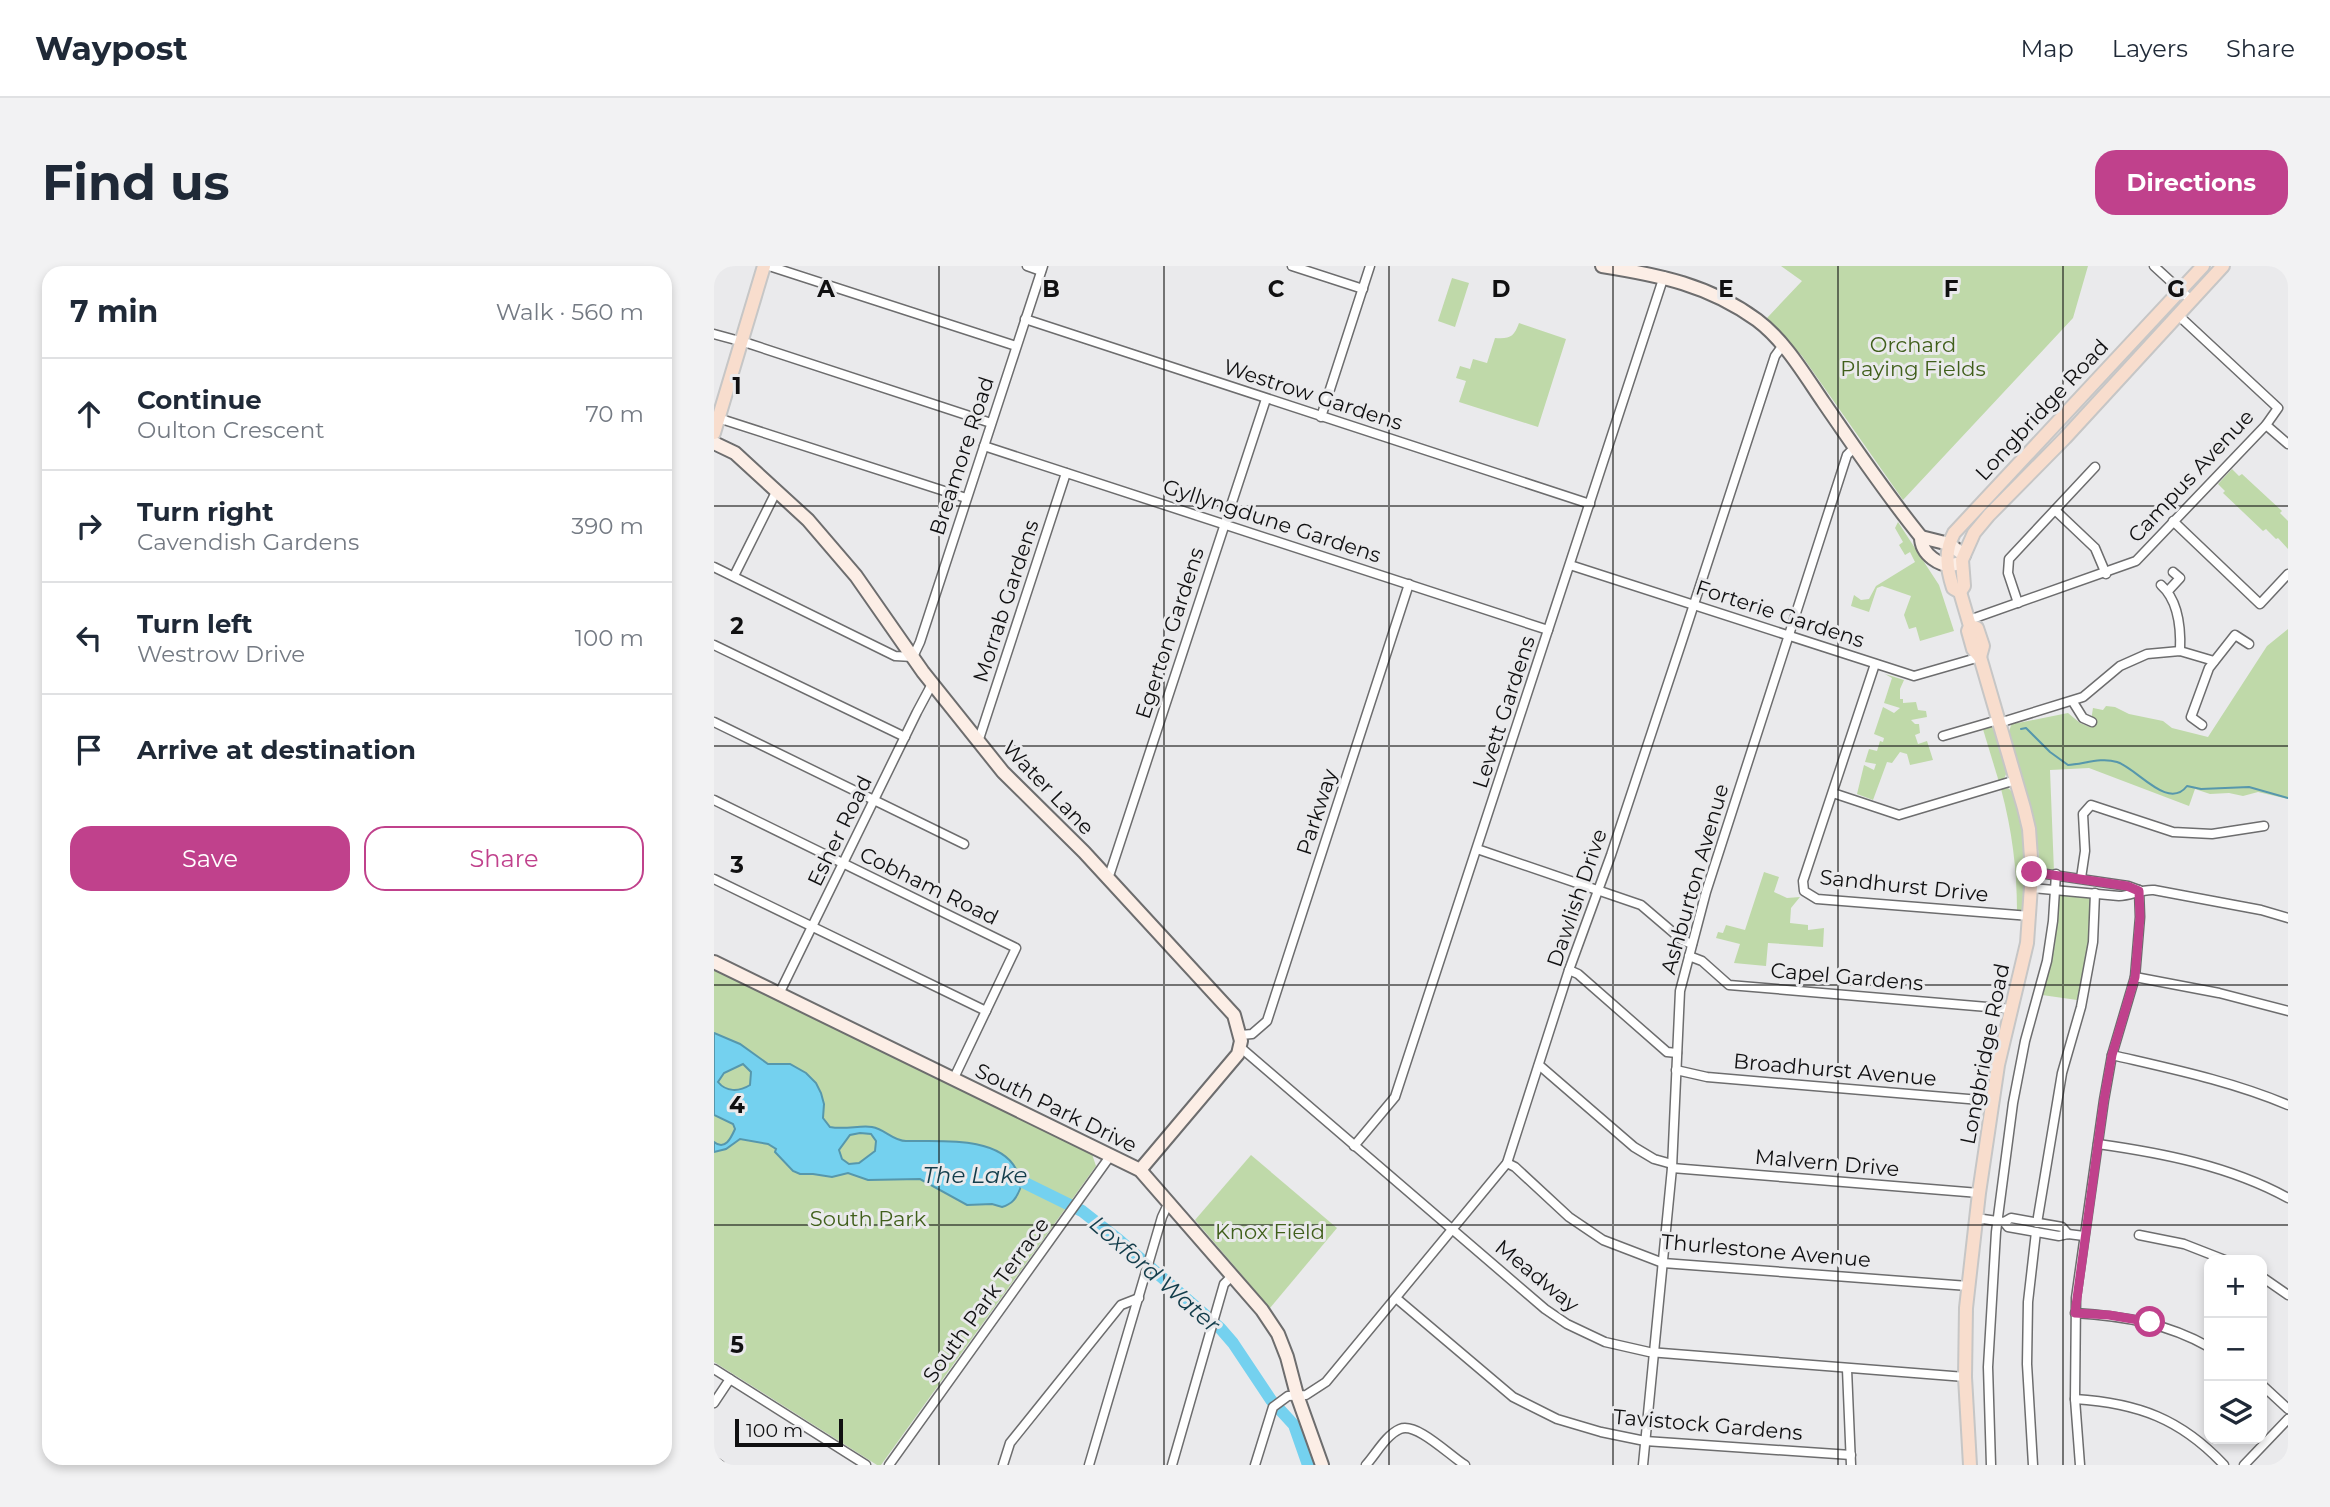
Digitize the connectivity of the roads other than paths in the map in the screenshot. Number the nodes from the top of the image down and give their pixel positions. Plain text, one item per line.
1 (766, 266) edge
2 (1027, 266) edge
3 (1292, 266) edge
4 (1370, 266) edge
5 (1602, 266) edge
6 (2154, 266) edge
7 (2203, 266) edge
8 (2223, 266) edge
9 (1042, 268) edge
10 (1664, 276) junction
11 (1363, 289) junction
12 (2180, 290) junction
13 (2191, 300) junction
14 (2178, 315) junction
15 (1025, 319) junction
16 (714, 334) edge
17 (742, 342) junction
18 (1783, 345) junction
19 (1016, 346) junction
20 (1266, 398) junction
21 (1321, 416) junction
22 (716, 417) edge
23 (991, 423) junction
24 (2266, 425) junction
25 (714, 433) edge
26 (714, 443) edge
27 (2288, 444) edge
28 (984, 446) junction
29 (1855, 447) junction
30 (2028, 454) junction
31 (2039, 464) junction
32 (2095, 467) dead end
33 (1066, 472) junction
34 (777, 490) junction
35 (966, 498) junction
36 (1590, 504) junction
37 (2055, 510) junction
38 (2173, 521) junction
39 (1225, 524) junction
40 (1920, 537) junction
41 (1949, 544) junction
42 (1963, 557) junction
43 (1570, 565) junction
44 (1947, 565) junction
45 (714, 567) edge
46 (2173, 572) dead end
47 (2106, 573) junction
48 (2288, 574) edge
49 (734, 576) junction
50 (1409, 584) junction
51 (1959, 592) junction
52 (2018, 603) junction
53 (1693, 605) junction
54 (1969, 623) junction
55 (1548, 630) junction
56 (1788, 635) junction
57 (2249, 644) dead end
58 (714, 645) edge
59 (2180, 651) junction
60 (913, 657) junction
61 (1980, 657) junction
62 (2214, 661) junction
63 (1875, 664) junction
64 (932, 684) junction
65 (2073, 702) junction
66 (714, 722) edge
67 (1998, 722) junction
68 (2092, 722) dead end
69 (2202, 724) dead end
70 (1943, 736) dead end
71 (905, 737) junction
72 (976, 739) junction
73 (2016, 780) junction
74 (1833, 793) junction
75 (714, 800) edge
76 (874, 800) junction
77 (2264, 826) dead end
78 (964, 844) dead end
79 (1478, 849) junction
80 (843, 864) junction
81 (2032, 872) junction
82 (2056, 874) junction
83 (1106, 877) junction
84 (2081, 878) junction
85 (714, 879) edge
86 (2032, 888) junction
87 (2055, 888) junction
88 (1598, 890) junction
89 (2139, 891) junction
90 (2095, 893) junction
91 (2030, 916) junction
92 (2288, 918) edge
93 (812, 927) junction
94 (1692, 944) junction
95 (1689, 956) junction
96 (714, 962) edge
97 (1569, 970) junction
98 (2135, 977) junction
99 (779, 994) junction
100 (2011, 1009) junction
101 (986, 1011) junction
102 (2288, 1011) edge
103 (1240, 1041) junction
104 (1677, 1053) junction
105 (2112, 1055) junction
106 (1539, 1065) junction
107 (1676, 1070) junction
108 (953, 1080) junction
109 (1992, 1101) junction
110 (2288, 1105) edge
111 (2098, 1144) junction
112 (1354, 1146) junction
113 (1111, 1155) junction
114 (1507, 1163) junction
115 (1672, 1166) junction
116 (1140, 1170) junction
117 (1979, 1193) junction
118 (2288, 1198) edge
119 (1169, 1202) junction
120 (1976, 1218) junction
121 (2000, 1222) junction
122 (2036, 1228) junction
123 (1453, 1230) junction
124 (2139, 1235) dead end
125 (2084, 1236) junction
126 (2212, 1255) edge
127 (1662, 1263) junction
128 (1232, 1276) junction
129 (2267, 1280) edge
130 (1968, 1286) junction
131 (2288, 1295) edge
132 (1139, 1298) junction
133 (1396, 1298) junction
134 (2075, 1313) junction
135 (2204, 1344) edge
136 (1654, 1353) junction
137 (714, 1369) edge
138 (1847, 1369) junction
139 (1965, 1377) junction
140 (730, 1379) junction
141 (2267, 1390) edge
142 (1297, 1395) junction
143 (2076, 1399) junction
144 (714, 1403) edge
145 (2288, 1409) edge
146 (2288, 1419) edge
147 (1646, 1441) junction
148 (1851, 1455) junction
149 (714, 1461) edge
150 (720, 1465) edge
151 (866, 1465) edge
152 (889, 1465) edge
153 (1003, 1465) edge
154 (1089, 1465) edge
155 (1172, 1465) edge
156 (1255, 1465) edge
157 (1322, 1465) edge
158 (1366, 1465) edge
159 (1465, 1465) edge
160 (1643, 1465) edge
161 (1851, 1465) edge
162 (1970, 1465) edge
163 (1991, 1465) edge
164 (2033, 1465) edge
165 (2080, 1465) edge
166 (2224, 1465) edge
167 (2244, 1465) edge

1 - 17 main road
1 - 19 street
2 - 9 street
3 - 11 street
4 - 11 street
5 - 10 street
6 - 12 street
7 - 12 main road, Longbridge Road
8 - 13 main road, Longbridge Road
9 - 15 street, Breamore Road
10 - 18 street
10 - 36 street, Levett Gardens
11 - 21 street
12 - 13 street
12 - 30 main road, Longbridge Road
13 - 14 main road, Longbridge Road
14 - 24 street, Campus Avenue
14 - 31 main road, Longbridge Road
15 - 19 street, Breamore Road
15 - 20 street, Westrow Gardens
16 - 17 street
17 - 22 main road
17 - 23 street
18 - 29 street
18 - 53 street, Dawlish Drive
19 - 23 street, Breamore Road
20 - 21 street, Westrow Gardens
20 - 39 street, Egerton Gardens
21 - 36 street, Westrow Gardens
22 - 25 main road
22 - 35 street
23 - 28 street, Breamore Road
24 - 27 street
24 - 38 street, Campus Avenue
26 - 34 street, Water Lane
28 - 33 street, Gyllyngdune Gardens
28 - 35 street, Breamore Road
29 - 40 street
29 - 56 street, Ashburton Avenue
30 - 31 main road
30 - 41 main road, Longbridge Road
31 - 42 main road, Longbridge Road
32 - 37 street
33 - 39 street, Gyllyngdune Gardens
33 - 72 street, Morrab Gardens
34 - 49 street
34 - 60 street, Water Lane
35 - 60 street, Breamore Road
36 - 43 street, Levett Gardens
37 - 47 street
37 - 52 street
38 - 47 street, Campus Avenue
38 - 48 street
39 - 50 street, Gyllyngdune Gardens
39 - 83 street, Egerton Gardens
40 - 41 street
40 - 44 street
41 - 42 street
41 - 44 main road, Longbridge Road
42 - 44 street
42 - 51 main road, Longbridge Road
43 - 53 street, Forterie Gardens
43 - 55 street, Levett Gardens
44 - 51 main road, Longbridge Road
45 - 49 street
46 - 59 street
47 - 52 street, Campus Avenue
49 - 60 street
50 - 55 street, Gyllyngdune Gardens
50 - 103 street, Parkway
51 - 54 main road, Longbridge Road
52 - 54 street, Campus Avenue
53 - 56 street, Forterie Gardens
53 - 88 street, Dawlish Drive
54 - 61 main road, Longbridge Road
55 - 79 street, Levett Gardens
56 - 63 street, Forterie Gardens
56 - 94 street, Ashburton Avenue
57 - 62 street
58 - 71 street
59 - 62 street
59 - 65 street
60 - 64 street, Water Lane
61 - 63 street, Forterie Gardens
61 - 67 main road, Longbridge Road
62 - 69 street
63 - 74 street, Sandhurst Drive
64 - 71 street, Esher Road
64 - 72 street, Water Lane
65 - 67 street
65 - 68 street
66 - 76 street
67 - 70 street
67 - 73 main road, Longbridge Road
71 - 76 street, Esher Road
72 - 83 street, Water Lane
73 - 74 street
73 - 81 main road, Longbridge Road
74 - 91 street, Sandhurst Drive
75 - 80 street, Cobham Road
76 - 78 street
76 - 80 street, Esher Road
77 - 84 street
79 - 88 street
79 - 112 street, Levett Gardens
80 - 93 street, Esher Road
80 - 101 street, Cobham Road
81 - 82 street
81 - 86 main road, Longbridge Road
82 - 84 street
82 - 87 street
83 - 103 street, Water Lane
84 - 89 street
85 - 93 street
86 - 87 street
86 - 91 main road, Longbridge Road
87 - 90 street
87 - 121 street
88 - 94 street
88 - 97 street, Dawlish Drive
89 - 90 street
89 - 92 street
89 - 98 street
90 - 122 street
91 - 100 main road, Longbridge Road
93 - 99 street, Esher Road
93 - 101 street
94 - 95 street, Ashburton Avenue
95 - 100 street, Capel Gardens
95 - 104 street, Ashburton Avenue
96 - 99 street, South Park Drive
97 - 104 street
97 - 106 street, Dawlish Drive
98 - 102 street
98 - 105 street
99 - 108 street, South Park Drive
100 - 109 main road, Longbridge Road
101 - 108 street
103 - 112 street, Meadway
103 - 116 street
104 - 107 street, Ashburton Avenue
105 - 110 street
105 - 111 street
106 - 114 street, Dawlish Drive
106 - 115 street, Malvern Drive
107 - 109 street, Broadhurst Avenue
107 - 115 street, Ashburton Avenue
108 - 113 street, South Park Drive
109 - 117 main road, Longbridge Road
111 - 118 street
111 - 125 street
112 - 123 street, Meadway
113 - 116 street, South Park Drive
113 - 152 street, South Park Terrace
114 - 123 street, Dawlish Drive
114 - 127 street, Thurlestone Avenue
115 - 117 street, Malvern Drive
115 - 127 street, Ashburton Avenue
116 - 119 street, South Park Drive
117 - 120 main road, Longbridge Road
119 - 128 street, South Park Drive
119 - 132 street
120 - 121 street
120 - 130 main road, Longbridge Road
121 - 122 street
121 - 163 street
122 - 125 street
122 - 164 street
123 - 133 street, Dawlish Drive
123 - 136 street, Meadway
124 - 126 street
125 - 134 street
127 - 130 street, Thurlestone Avenue
127 - 136 street, Ashburton Avenue
128 - 142 street, South Park Drive
128 - 155 street
129 - 131 street
130 - 139 main road, Longbridge Road
132 - 153 street
132 - 154 street
133 - 142 street, Dawlish Drive
133 - 147 street, Tavistock Gardens
134 - 135 street
134 - 143 street
136 - 138 street, Meadway
136 - 147 street, Ashburton Avenue
137 - 140 street
138 - 139 street, Meadway
138 - 148 street
139 - 162 main road, Longbridge Road
140 - 144 street
140 - 151 street
141 - 145 street
142 - 156 street, Dawlish Drive
142 - 157 street, South Park Drive
143 - 165 street
143 - 166 street
146 - 167 street
147 - 148 street, Tavistock Gardens
147 - 160 street, Ashburton Avenue
148 - 161 street
149 - 150 street
158 - 159 street

